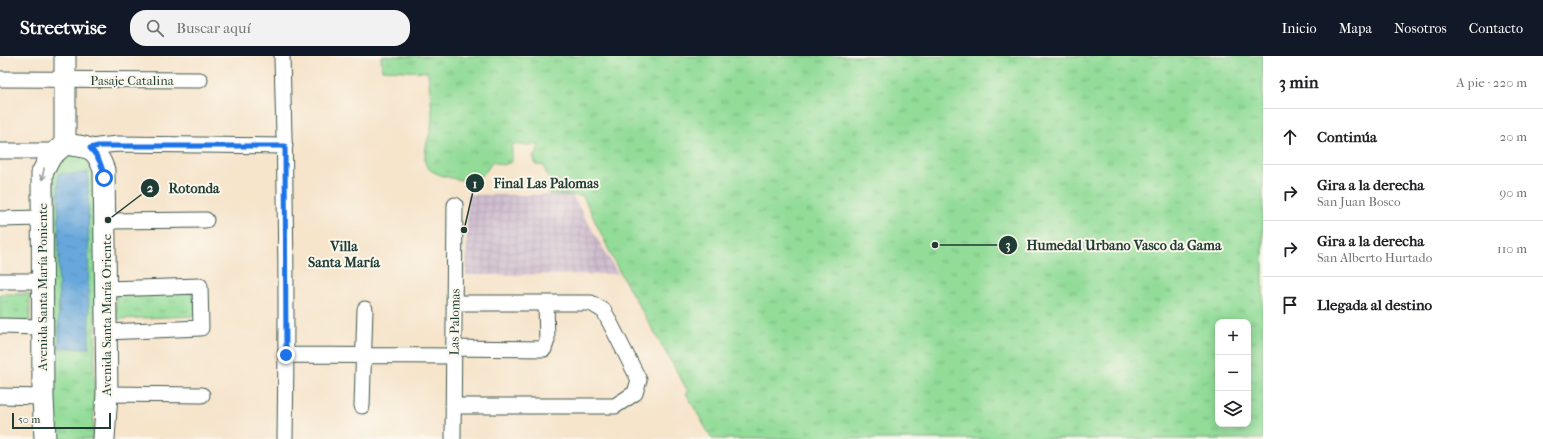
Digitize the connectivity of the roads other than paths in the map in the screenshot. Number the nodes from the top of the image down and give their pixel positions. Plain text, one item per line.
1 (65, 56) edge
2 (282, 56) edge
3 (0, 79) edge
4 (65, 80) junction
5 (200, 80) dead end
6 (285, 146) junction
7 (60, 147) junction
8 (90, 148) junction
9 (0, 151) edge
10 (455, 205) dead end
11 (42, 218) junction
12 (0, 219) edge
13 (206, 220) dead end
14 (106, 221) junction
15 (43, 280) junction
16 (0, 281) edge
17 (107, 289) junction
18 (454, 303) junction
19 (546, 304) junction
20 (365, 309) dead end
21 (0, 326) edge
22 (42, 327) junction
23 (106, 332) junction
24 (454, 352) junction
25 (286, 355) junction
26 (364, 355) junction
27 (107, 394) junction
28 (202, 395) dead end
29 (0, 396) edge
30 (43, 397) junction
31 (362, 406) dead end
32 (453, 406) junction
33 (45, 439) edge
34 (104, 439) edge
35 (285, 439) edge
36 (453, 439) edge

1 - 4 street
2 - 6 street
3 - 4 street, Pasaje Catalina
4 - 5 street, Pasaje Catalina
4 - 7 street
6 - 8 street
6 - 25 street
7 - 8 street
7 - 9 street
7 -> 11 street, Avenida Santa María Poniente
8 - 14 street, Avenida Santa María Oriente
10 - 18 street, Las Palomas
11 - 12 street
11 - 15 street, Avenida Santa María Poniente
13 - 14 street
14 - 17 street, Avenida Santa María Oriente
15 - 16 street
15 - 22 street, Avenida Santa María Poniente
17 - 23 street, Avenida Santa María Oriente
17 - 23 street
18 - 19 street
18 - 24 street, Las Palomas
19 - 24 street
19 - 32 street
20 - 26 street
21 - 22 street
22 - 30 street, Avenida Santa María Poniente
23 - 27 street, Avenida Santa María Oriente
24 - 26 street
24 - 32 street, Las Palomas
25 - 26 street
25 - 35 street
26 - 31 street
27 - 28 street
27 - 34 street, Avenida Santa María Oriente
29 - 30 street
30 - 33 street, Avenida Santa María Poniente
32 - 36 street, Las Palomas

